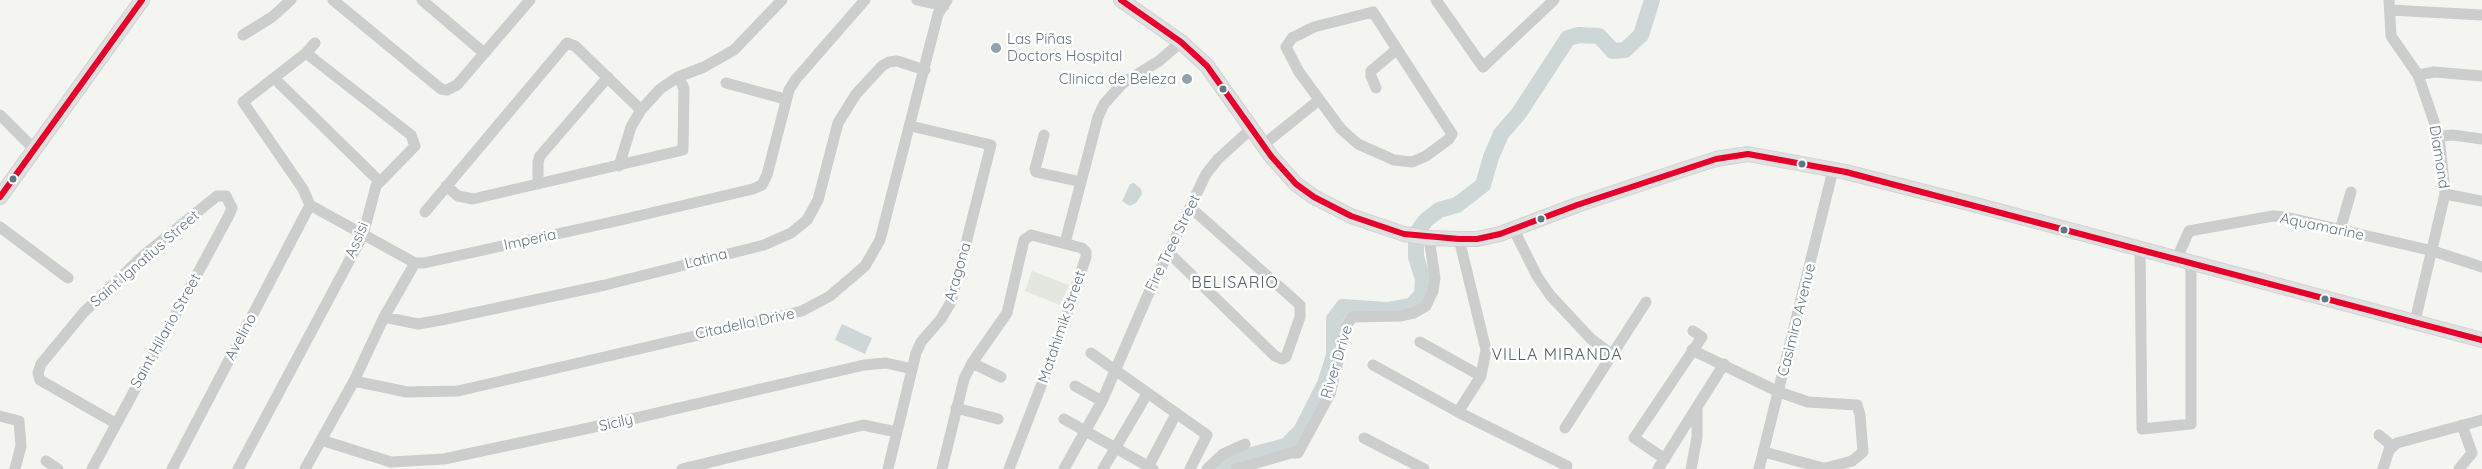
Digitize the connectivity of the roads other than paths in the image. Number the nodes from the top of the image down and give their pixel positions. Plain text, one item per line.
1 (142, 0) edge
2 (291, 0) edge
3 (333, 0) edge
4 (422, 0) edge
5 (782, 0) edge
6 (865, 0) edge
7 (918, 0) edge
8 (1121, 0) edge
9 (1436, 0) edge
10 (1554, 0) edge
11 (524, 2) edge
12 (940, 5) edge
13 (2390, 5) edge
14 (2482, 15) edge
15 (243, 35) dead end
16 (1181, 42) junction
17 (316, 43) dead end
18 (1396, 50) junction
19 (306, 53) junction
20 (484, 53) junction
21 (925, 70) junction
22 (2418, 75) junction
23 (608, 76) junction
24 (2482, 76) edge
25 (678, 77) junction
26 (274, 78) junction
27 (726, 83) dead end
28 (1376, 88) dead end
29 (785, 99) junction
30 (1319, 100) junction
31 (641, 110) junction
32 (0, 115) edge
33 (911, 126) junction
34 (1251, 129) junction
35 (1044, 134) dead end
36 (2438, 136) junction
37 (2482, 139) edge
38 (1263, 145) junction
39 (34, 149) junction
40 (619, 166) junction
41 (1833, 170) junction
42 (379, 181) junction
43 (1081, 182) junction
44 (538, 184) junction
45 (446, 186) junction
46 (2351, 192) dead end
47 (2445, 194) junction
48 (222, 195) joint
49 (0, 196) edge
50 (2482, 201) edge
51 (310, 205) junction
52 (1190, 207) junction
53 (425, 212) dead end
54 (0, 227) edge
55 (1513, 228) junction
56 (2340, 230) junction
57 (362, 235) junction
58 (1427, 238) junction
59 (1459, 240) junction
60 (1065, 243) junction
61 (2140, 248) junction
62 (2432, 251) junction
63 (1168, 252) junction
64 (2176, 258) junction
65 (2191, 262) junction
66 (415, 263) junction
67 (2482, 267) edge
68 (68, 278) dead end
69 (1646, 302) dead end
70 (384, 317) junction
71 (2415, 321) junction
72 (1693, 331) dead end
73 (2482, 340) edge
74 (1420, 342) dead end
75 (1692, 350) junction
76 (1091, 353) dead end
77 (1611, 354) junction
78 (972, 363) junction
79 (1724, 364) junction
80 (1373, 365) dead end
81 (912, 369) junction
82 (1115, 372) junction
83 (1480, 376) junction
84 (1001, 377) dead end
85 (354, 381) junction
86 (1075, 386) dead end
87 (1779, 392) junction
88 (1147, 394) junction
89 (1102, 401) junction
90 (956, 408) junction
91 (1697, 409) junction
92 (1458, 412) junction
93 (1176, 414) junction
94 (0, 416) edge
95 (998, 419) dead end
96 (1064, 419) dead end
97 (2482, 420) edge
98 (116, 423) junction
99 (2462, 425) junction
100 (1565, 428) dead end
101 (1086, 431) junction
102 (897, 432) junction
103 (2379, 434) dead end
104 (1364, 438) dead end
105 (321, 440) junction
106 (1246, 444) dead end
107 (2392, 446) junction
108 (1116, 447) junction
109 (1764, 452) junction
110 (46, 461) dead end
111 (1661, 464) edge
112 (390, 465) edge
113 (1567, 466) dead end
114 (1806, 466) edge
115 (1150, 468) edge
116 (15, 469) edge
117 (58, 469) edge
118 (92, 469) edge
119 (172, 469) edge
120 (238, 469) edge
121 (305, 469) edge
122 (682, 469) edge
123 (888, 469) edge
124 (942, 469) edge
125 (1008, 469) edge
126 (1064, 469) edge
127 (1103, 469) edge
128 (1190, 469) edge
129 (1207, 469) edge
130 (1236, 469) edge
131 (1424, 469) edge
132 (1691, 469) edge
133 (1760, 469) edge
134 (1826, 469) edge
135 (2383, 469) edge
136 (2459, 469) edge

1 - 39 main road
2 - 15 street
3 - 20 street
4 - 20 street
5 - 25 street
6 - 29 street, Imperia
7 - 12 street
8 - 16 main road
9 - 10 street
11 - 20 street
12 - 21 street, Citadella Drive
13 - 14 street
13 - 22 street, Diamond
16 - 34 main road
16 - 43 street
17 - 19 street
18 - 28 street
18 - 30 street
18 - 30 street
19 - 26 street
19 - 42 street, Assisi
21 - 33 street, Citadella Drive
21 - 70 street, Latina
22 - 24 street
22 - 36 street, Diamond
23 - 31 street
23 - 44 street
23 - 45 street
25 - 31 street
25 - 40 street
26 - 42 street
26 - 51 street
27 - 29 street
29 - 66 street, Imperia
30 - 38 street
31 - 40 street
32 - 39 street
33 - 81 street, Aragona
33 - 85 street, Citadella Drive
34 - 38 main road
34 - 52 street, Fire Tree Street
35 - 43 street
36 - 37 street
36 - 47 street, Diamond
38 - 58 main road
39 - 49 main road
40 - 44 street
41 - 55 main road
41 - 61 main road
41 - 87 street, Casimiro Avenue
42 - 57 street, Assisi
43 - 60 street
44 - 45 street
45 - 53 street
46 - 56 street
47 - 50 street
47 - 62 street, Diamond
48 - 98 street, Saint Hilario Street
48 - 98 street, Saint Ignatius Street
51 - 57 street
51 - 119 street, Avelino
52 - 63 street, Fire Tree Street
52 - 63 street
54 - 68 street
55 - 59 main road
55 - 77 street
56 - 62 street, Aquamarine
56 - 64 street, Aquamarine
57 - 66 street
57 - 120 street, Assisi
58 - 59 main road
58 - 130 street, River Drive
59 - 83 street
60 - 78 street, Matahimik Street
60 - 125 street, Matahimik Street
61 - 64 main road
61 - 65 street
62 - 67 street, Aquamarine
62 - 71 street, Diamond
63 - 82 street, Fire Tree Street
64 - 65 main road
65 - 71 main road
66 - 70 street
69 - 77 street
70 - 85 street
71 - 73 main road
72 - 75 street
74 - 83 street
75 - 79 street
75 - 111 street
76 - 82 street
77 - 100 street
78 - 84 street
78 - 90 street, Matahimik Street
79 - 87 street
79 - 91 street
80 - 92 street
81 - 102 street, Aragona
81 - 112 street, Sicily
82 - 88 street
82 - 89 street, Fire Tree Street
83 - 92 street
85 - 105 street
86 - 89 street
87 - 109 street, Casimiro Avenue
87 - 134 street
88 - 93 street
88 - 108 street
89 - 101 street, Fire Tree Street
90 - 95 street
90 - 124 street, Matahimik Street
91 - 111 street
91 - 132 street
92 - 113 street
93 - 115 street
93 - 128 street
94 - 116 street
96 - 101 street
97 - 99 street
98 - 118 street, Saint Hilario Street
99 - 107 street
99 - 136 street
101 - 108 street
101 - 126 street, Fire Tree Street
102 - 122 street
102 - 123 street, Aragona
103 - 107 street
104 - 131 street
105 - 112 street, Sicily
105 - 121 street
106 - 129 street
107 - 135 street
108 - 115 street
108 - 127 street
109 - 114 street
109 - 133 street, Casimiro Avenue
110 - 117 street
114 - 134 street

